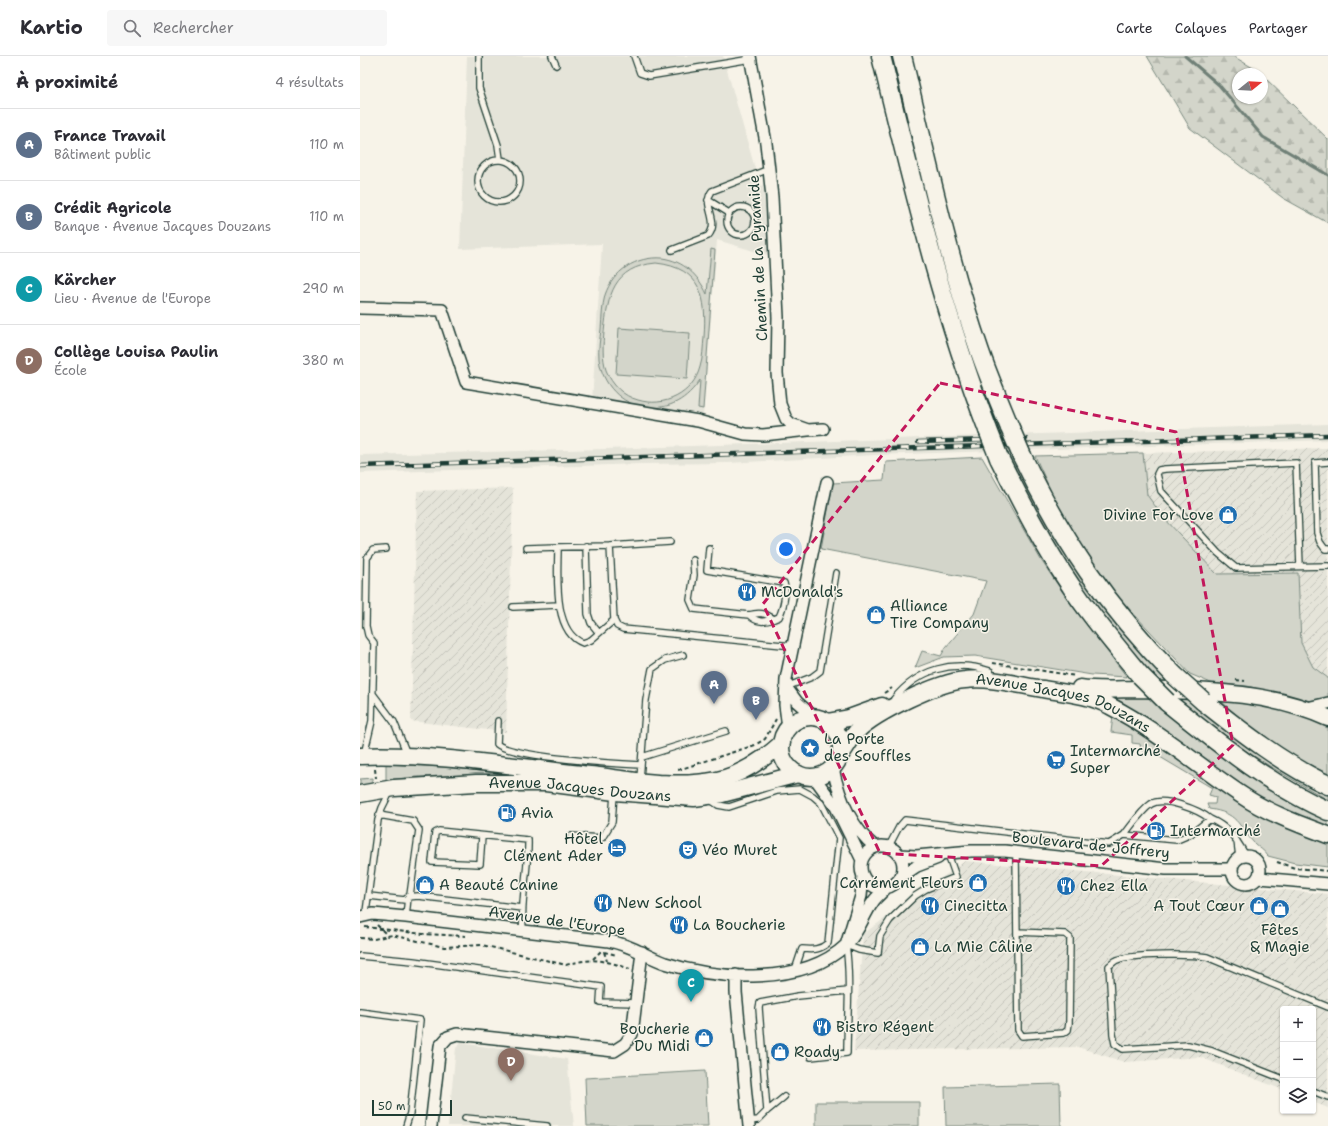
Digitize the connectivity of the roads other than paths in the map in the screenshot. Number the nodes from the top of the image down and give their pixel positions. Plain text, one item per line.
1 (479, 56) edge
2 (552, 56) edge
3 (634, 56) edge
4 (881, 56) edge
5 (902, 56) edge
6 (751, 57) edge
7 (556, 65) dead end
8 (500, 159) junction
9 (769, 169) junction
10 (708, 200) junction
11 (729, 213) junction
12 (672, 250) dead end
13 (360, 308) edge
14 (808, 430) junction
15 (823, 430) dead end
16 (1328, 462) edge
17 (827, 482) dead end
18 (670, 542) dead end
19 (586, 546) junction
20 (610, 546) junction
21 (558, 547) junction
22 (526, 548) dead end
23 (709, 548) dead end
24 (386, 549) dead end
25 (1328, 549) edge
26 (693, 560) dead end
27 (1300, 566) junction
28 (1328, 566) edge
29 (836, 573) dead end
30 (559, 605) junction
31 (513, 607) dead end
32 (614, 620) junction
33 (599, 633) junction
34 (793, 646) junction
35 (683, 655) dead end
36 (786, 687) junction
37 (373, 694) junction
38 (1328, 703) edge
39 (1307, 708) junction
40 (1328, 718) edge
41 (820, 719) junction
42 (498, 721) dead end
43 (788, 728) junction
44 (726, 731) dead end
45 (782, 743) junction
46 (362, 756) edge
47 (408, 756) junction
48 (642, 757) junction
49 (521, 760) junction
50 (836, 762) junction
51 (641, 765) junction
52 (806, 776) junction
53 (640, 781) junction
54 (1328, 785) edge
55 (394, 788) junction
56 (615, 792) junction
57 (360, 794) edge
58 (707, 797) junction
59 (1328, 811) edge
60 (379, 815) junction
61 (1210, 818) junction
62 (1124, 835) junction
63 (1328, 835) edge
64 (482, 836) junction
65 (571, 836) dead end
66 (875, 846) junction
67 (889, 846) junction
68 (948, 854) junction
69 (1016, 854) junction
70 (900, 855) junction
71 (1243, 856) junction
72 (861, 858) junction
73 (1232, 869) junction
74 (862, 876) junction
75 (902, 876) junction
76 (1259, 878) junction
77 (1328, 884) edge
78 (886, 888) junction
79 (369, 896) junction
80 (408, 898) junction
81 (522, 908) junction
82 (365, 913) edge
83 (406, 916) junction
84 (523, 929) junction
85 (1017, 932) junction
86 (846, 945) junction
87 (642, 952) junction
88 (360, 956) edge
89 (795, 970) junction
90 (736, 975) junction
91 (848, 990) junction
92 (636, 1003) junction
93 (1328, 1008) edge
94 (360, 1012) edge
95 (811, 1057) dead end
96 (1280, 1078) edge
97 (1316, 1092) edge
98 (784, 1097) dead end
99 (1328, 1097) edge
100 (767, 1111) junction
101 (465, 1118) dead end
102 (749, 1123) edge
103 (406, 1126) edge
104 (431, 1126) edge
105 (547, 1126) edge

1 - 8 lane
2 - 7 lane
3 - 6 lane
4 - 59 main road, bridge
5 - 54 main road, bridge
6 - 9 street, Chemin de la Pyramide
8 - 8 lane
9 - 10 lane
9 - 14 street, Chemin de la Pyramide
10 - 11 lane
10 - 12 lane
11 - 11 lane
13 - 14 street
14 - 15 street, Chemin de la Pyramide
16 - 25 lane
17 - 34 street
18 - 20 lane
19 - 20 lane
19 - 21 lane
19 - 33 lane
20 - 32 lane
21 - 22 lane
21 - 30 lane
23 - 26 lane
24 - 37 lane
27 - 27 lane
27 - 28 lane
29 - 36 lane
30 - 31 lane
30 - 33 lane
32 - 33 lane
32 - 34 lane
34 - 36 street
35 - 48 lane
36 - 41 street
36 - 43 street
37 - 46 lane
37 - 47 lane
38 - 39 street
39 - 40 main road, Avenue Jacques Douzans
39 - 41 main road, Avenue Jacques Douzans
41 - 43 main road
41 - 50 main road
42 - 49 lane
43 - 45 main road
44 - 48 lane
45 - 52 main road
45 - 53 main road, Avenue Jacques Douzans
46 - 47 main road, Avenue Jacques Douzans
47 - 49 main road, Avenue Jacques Douzans
48 - 51 lane
49 - 51 lane
49 - 53 main road, Avenue Jacques Douzans
50 - 52 main road
50 - 63 main road, Avenue Jacques Douzans
50 - 66 street
51 - 53 lane
52 - 58 main road, Avenue Jacques Douzans
52 - 72 street
55 - 56 main road, Avenue Jacques Douzans
55 - 57 main road, Avenue Jacques Douzans
55 - 60 lane
56 - 58 main road, Avenue Jacques Douzans
56 - 65 lane
58 - 89 lane
60 - 79 lane
60 - 80 lane
61 - 62 lane
61 - 62 lane
61 - 71 lane
62 - 67 lane
64 - 64 lane
64 - 81 lane
66 - 67 street
66 - 72 street
67 - 70 street
68 - 69 street, Boulevard de Joffrery
68 - 70 street, Boulevard de Joffrery
68 - 75 street, Boulevard de Joffrery
68 - 86 lane
69 - 73 street, Boulevard de Joffrery
69 - 85 lane
70 - 75 street
71 - 73 street
71 - 76 street
72 - 74 street
73 - 76 street
74 - 78 street
74 - 86 street
75 - 78 street
76 - 77 street
78 - 86 street, Avenue de l'Europe
79 - 80 lane
79 - 82 lane
80 - 81 lane
80 - 83 lane
81 - 84 lane
82 - 83 street, Avenue de l'Europe
83 - 84 street, Avenue de l'Europe
84 - 87 street, Avenue de l'Europe
85 - 85 lane
86 - 89 street, Avenue de l'Europe
86 - 91 lane
87 - 90 street, Avenue de l'Europe
87 - 92 street
88 - 92 lane
89 - 90 street, Avenue de l'Europe
90 - 102 street
91 - 95 lane
91 - 100 lane
92 - 104 street
93 - 96 lane
94 - 103 lane
97 - 99 lane
98 - 100 lane
100 - 102 lane
101 - 105 lane

